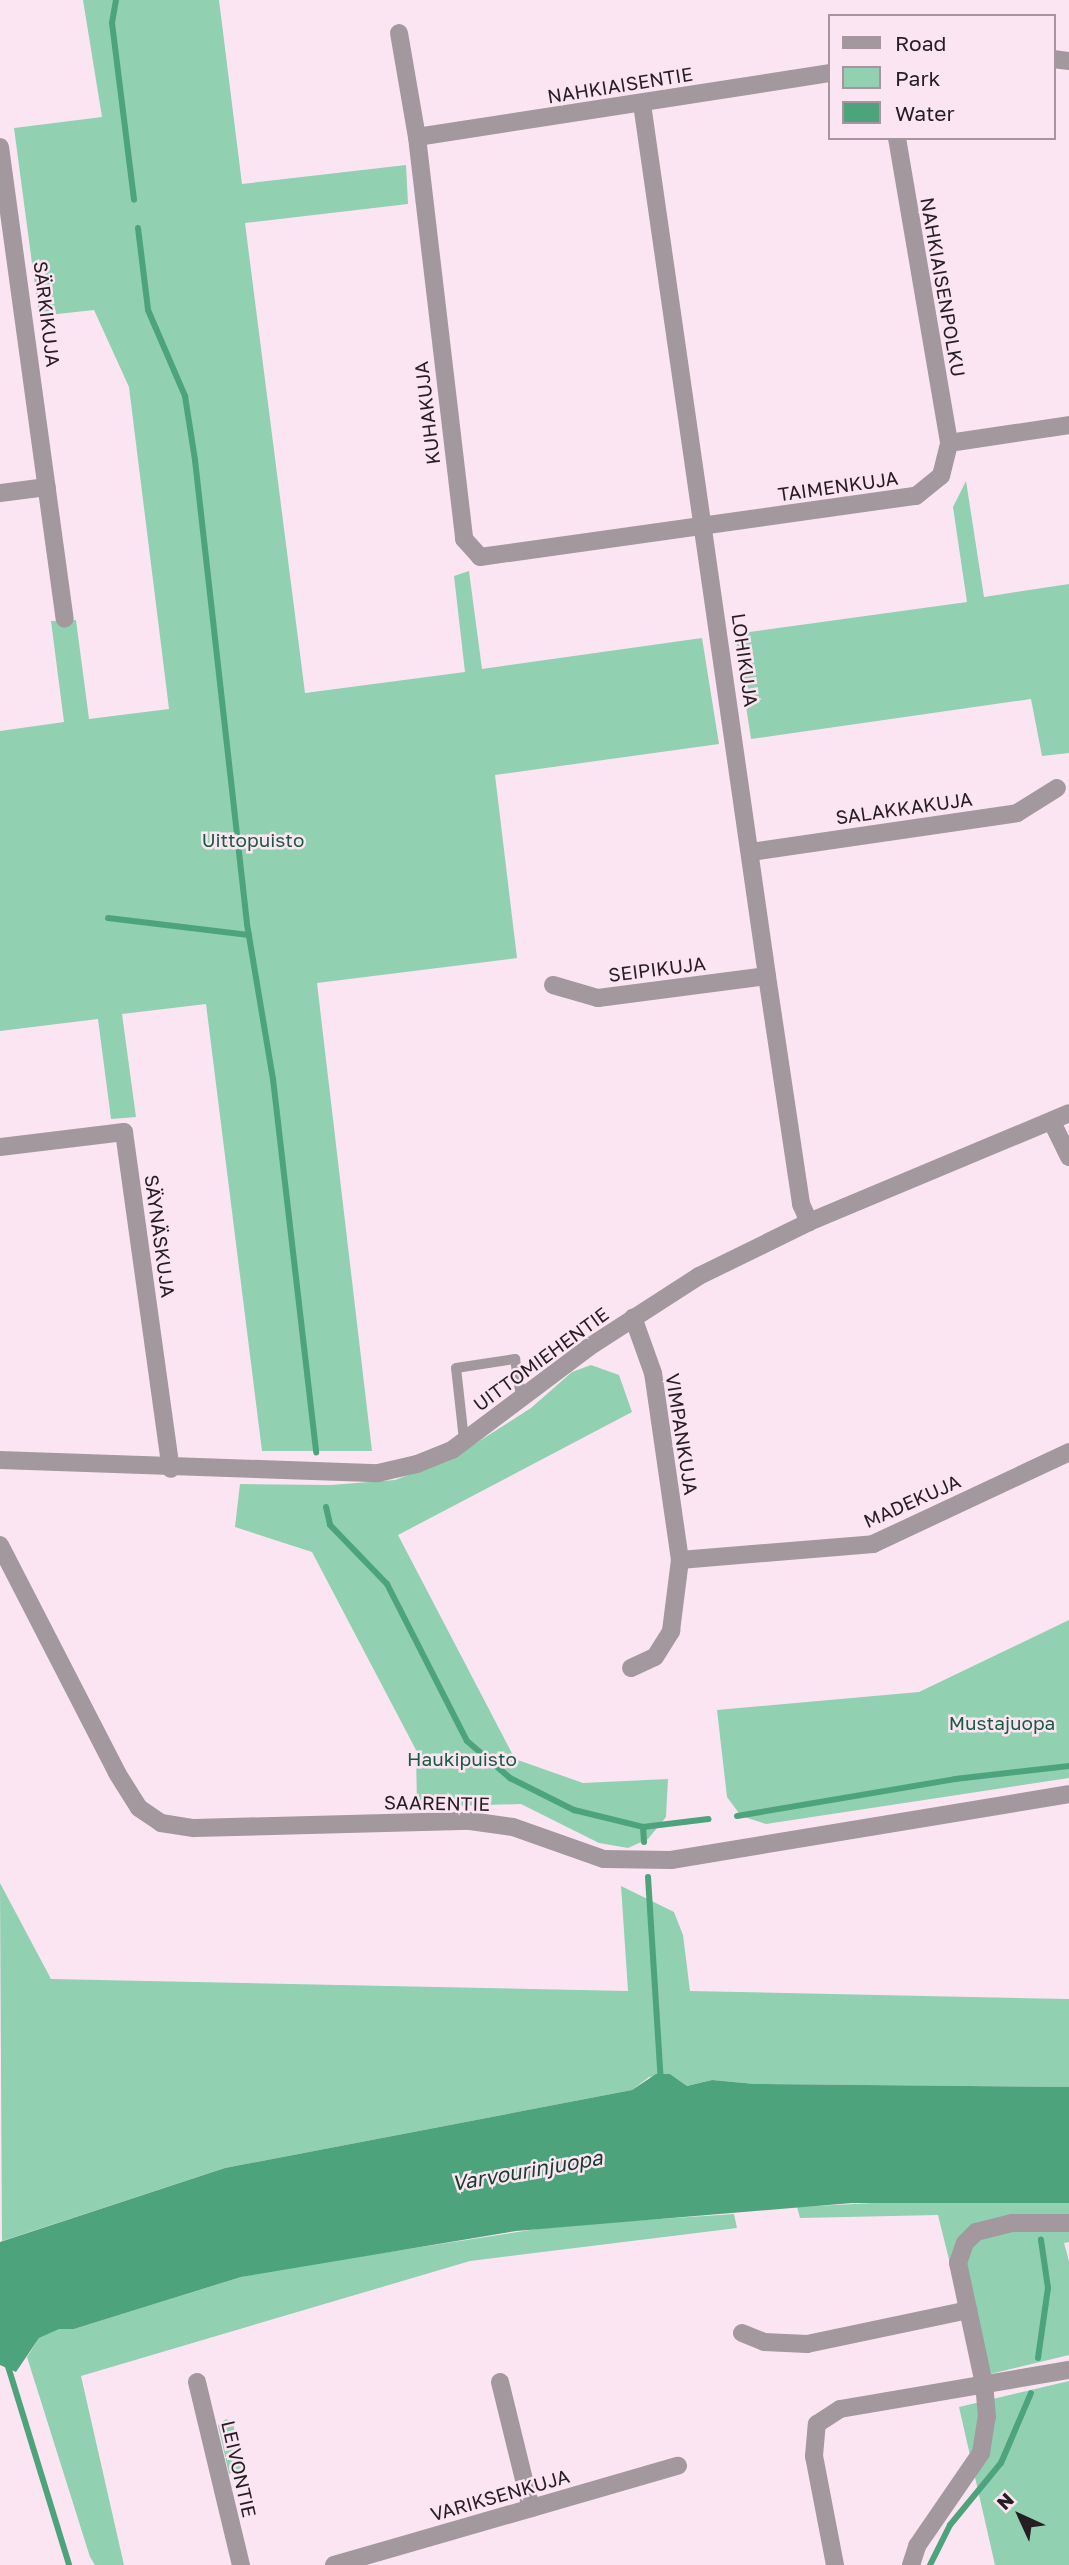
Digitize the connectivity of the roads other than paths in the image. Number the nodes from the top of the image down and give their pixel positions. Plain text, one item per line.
1 (399, 33) dead end
2 (828, 73) edge
3 (642, 104) junction
4 (417, 137) junction
5 (897, 140) edge
6 (1, 147) edge
7 (1069, 425) edge
8 (948, 443) junction
9 (47, 487) junction
10 (0, 493) edge
11 (705, 526) junction
12 (65, 619) dead end
13 (1057, 788) dead end
14 (751, 852) junction
15 (767, 976) junction
16 (554, 985) dead end
17 (1069, 1113) edge
18 (1052, 1122) junction
19 (0, 1147) edge
20 (1069, 1157) edge
21 (809, 1222) junction
22 (634, 1317) junction
23 (521, 1398) junction
24 (464, 1440) junction
25 (1069, 1452) edge
26 (0, 1460) edge
27 (171, 1469) junction
28 (0, 1545) edge
29 (680, 1560) junction
30 (631, 1668) dead end
31 (1069, 1794) edge
32 (1069, 2223) edge
33 (968, 2310) junction
34 (742, 2333) dead end
35 (1069, 2370) edge
36 (197, 2382) dead end
37 (500, 2382) dead end
38 (984, 2384) junction
39 (678, 2466) dead end
40 (531, 2508) junction
41 (241, 2565) edge
42 (334, 2565) edge
43 (835, 2565) edge
44 (911, 2565) edge

1 - 4 street, KUHAKUJA
2 - 3 street, NAHKIAISENTIE
3 - 4 street, NAHKIAISENTIE
3 - 11 street, LOHIKUJA
4 - 11 street, KUHAKUJA
5 - 8 street, NAHKIAISENPOLKU
6 - 9 street, SÄRKIKUJA
7 - 8 street
8 - 11 street, TAIMENKUJA
9 - 10 street
9 - 12 street, SÄRKIKUJA
11 - 14 street, LOHIKUJA
13 - 14 street, SALAKKAKUJA
14 - 15 street, LOHIKUJA
15 - 16 street, SEIPIKUJA
15 - 21 street, LOHIKUJA
17 - 18 street, UITTOMIEHENTIE
18 - 20 street
18 - 21 street, UITTOMIEHENTIE
19 - 27 street, SÄYNÄSKUJA
21 - 22 street, UITTOMIEHENTIE
22 - 23 street, UITTOMIEHENTIE
22 - 29 street, VIMPANKUJA
23 - 24 street, UITTOMIEHENTIE
23 - 24 lane
24 - 27 street, UITTOMIEHENTIE
25 - 29 street, MADEKUJA
26 - 27 street, UITTOMIEHENTIE
28 - 31 street, SAARENTIE
29 - 30 street, VIMPANKUJA
32 - 33 street
33 - 34 street
33 - 38 street
35 - 38 street
36 - 41 street, LEIVONTIE
37 - 40 street
38 - 43 street
38 - 44 street
39 - 40 street, VARIKSENKUJA
40 - 42 street, VARIKSENKUJA

